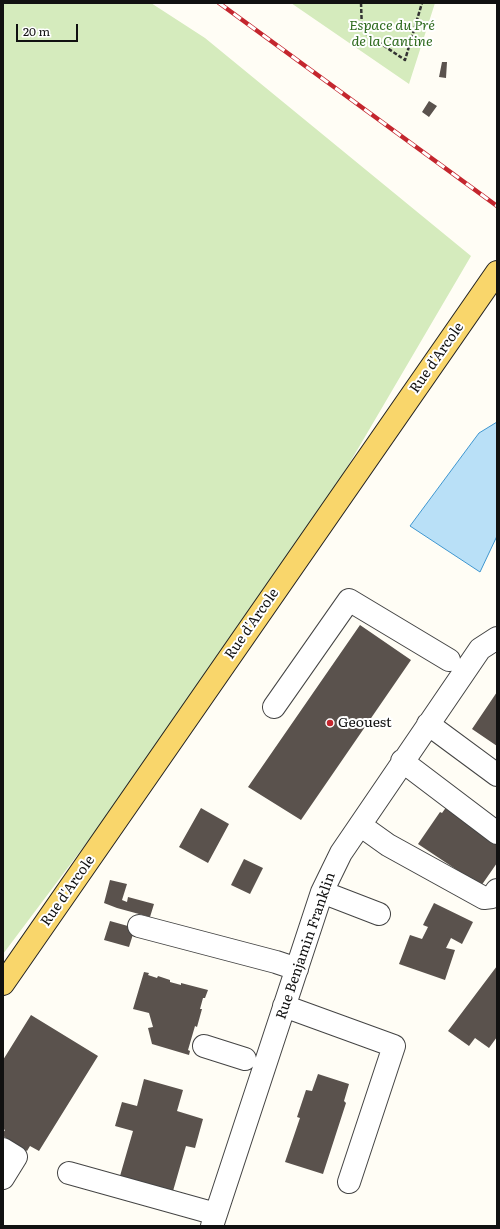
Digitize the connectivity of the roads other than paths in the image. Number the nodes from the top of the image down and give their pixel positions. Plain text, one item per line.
1 (497, 272) edge
2 (497, 638) edge
3 (449, 660) dead end
4 (274, 708) dead end
5 (428, 724) junction
6 (402, 762) junction
7 (497, 775) edge
8 (360, 824) junction
9 (497, 833) edge
10 (497, 890) edge
11 (322, 892) junction
12 (379, 914) dead end
13 (139, 926) dead end
14 (297, 969) junction
15 (5, 983) edge
16 (284, 1006) junction
17 (204, 1046) dead end
18 (245, 1059) dead end
19 (3, 1149) edge
20 (69, 1173) dead end
21 (3, 1178) edge
22 (349, 1182) dead end
23 (214, 1220) edge

1 - 15 main road, Rue d'Arcole
2 - 5 street, Rue Benjamin Franklin
3 - 4 street
5 - 6 street, Rue Benjamin Franklin
5 - 7 street
6 - 8 street, Rue Benjamin Franklin
6 - 9 street
8 - 10 street
8 - 11 street, Rue Benjamin Franklin
11 - 12 street
11 - 14 street, Rue Benjamin Franklin
13 - 14 street
14 - 16 street, Rue Benjamin Franklin
16 - 22 street
16 - 23 street, Rue Benjamin Franklin
17 - 18 street
19 - 21 street
20 - 23 street

